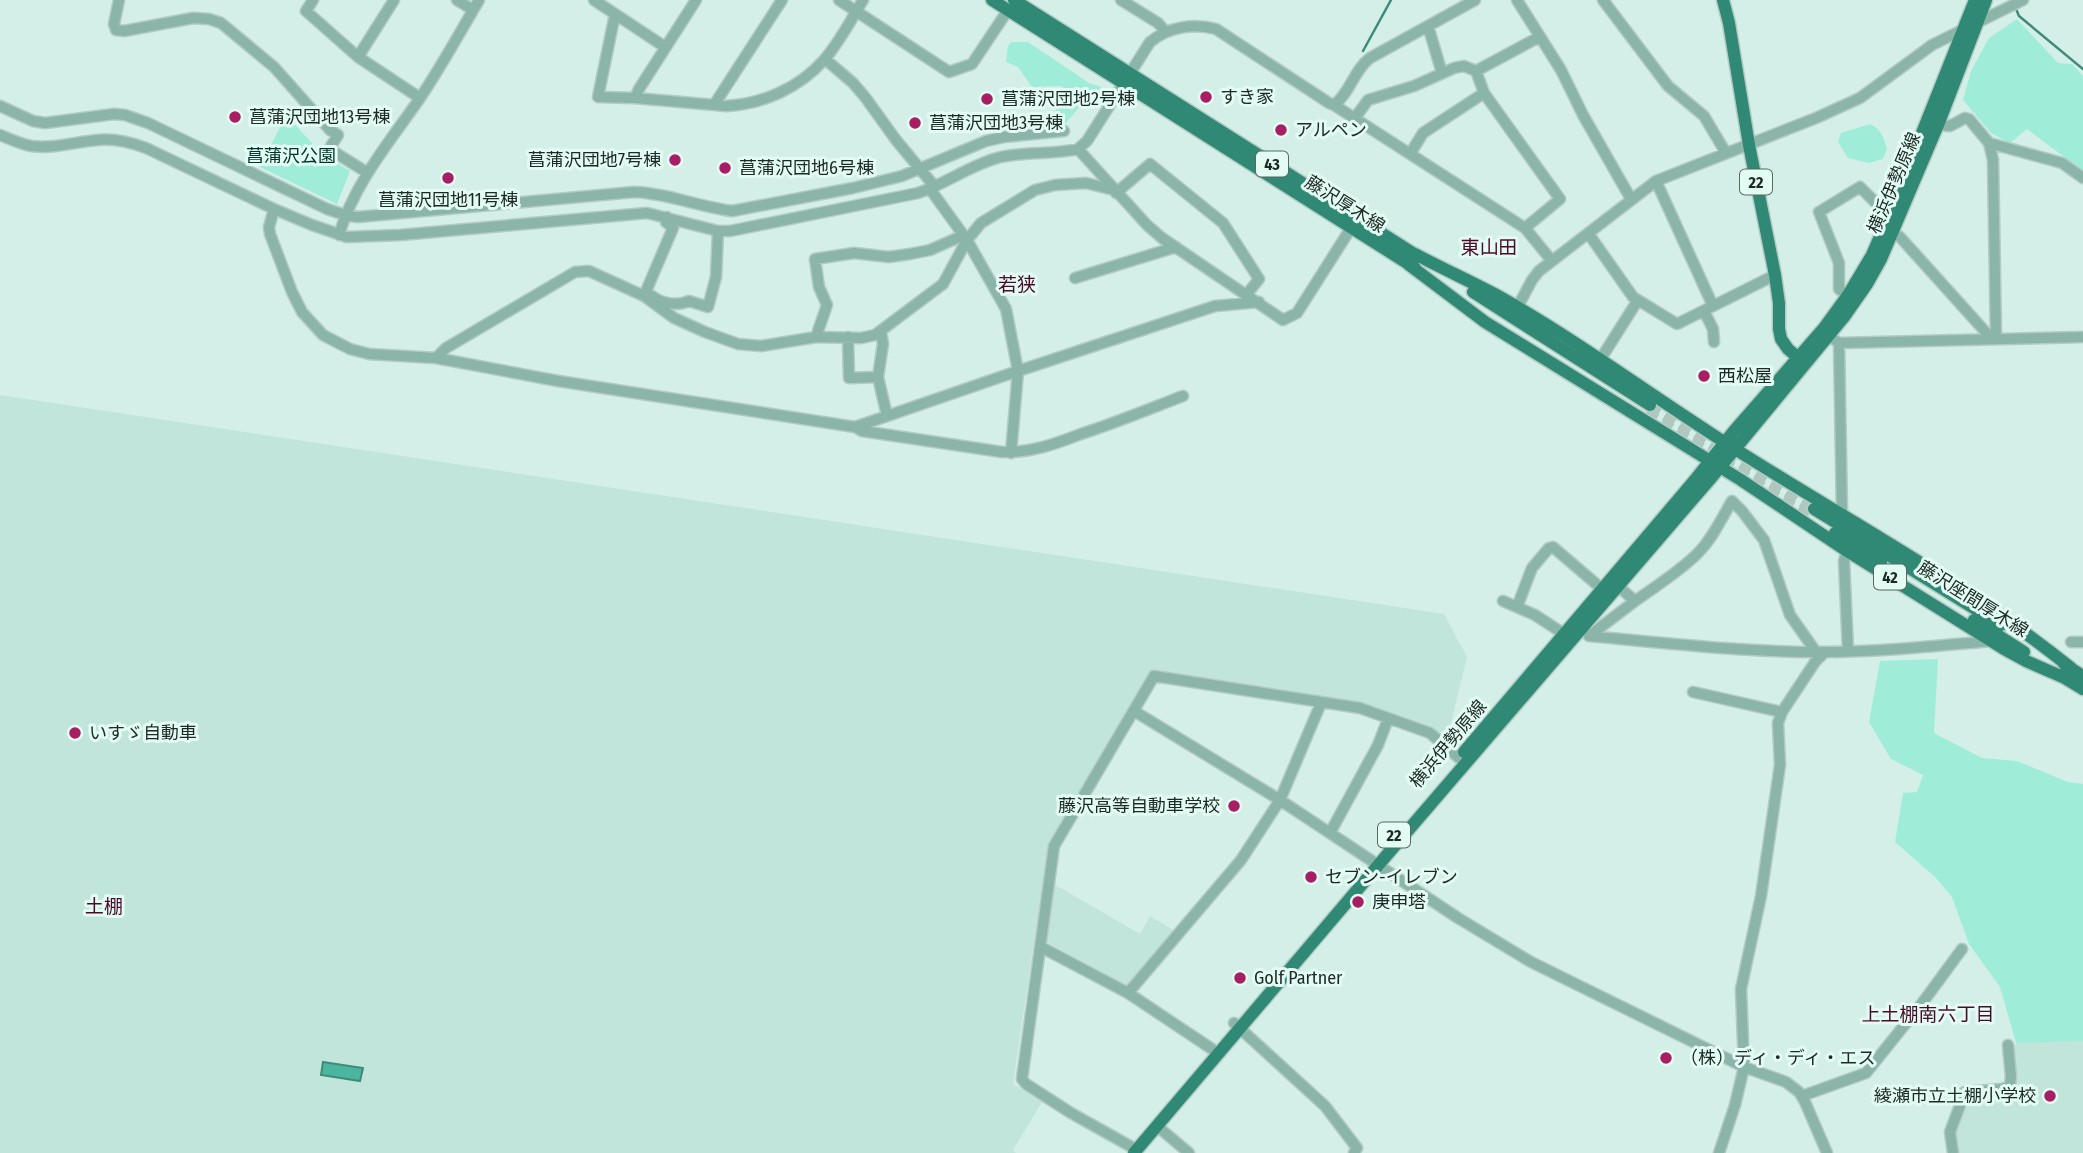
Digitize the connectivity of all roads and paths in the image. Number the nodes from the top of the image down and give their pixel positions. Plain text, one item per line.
1 (119, 0) edge
2 (313, 0) edge
3 (394, 0) edge
4 (457, 0) edge
5 (594, 0) edge
6 (696, 0) edge
7 (782, 0) edge
8 (839, 0) edge
9 (863, 0) edge
10 (992, 0) edge
11 (1121, 0) edge
12 (1475, 0) edge
13 (1517, 0) edge
14 (1603, 0) edge
15 (1723, 0) edge
16 (1975, 0) edge
17 (1986, 0) edge
18 (2022, 0) edge
19 (476, 5) edge
20 (1011, 5) edge
21 (856, 11) junction
22 (615, 13) junction
23 (1978, 21) junction
24 (1428, 26) junction
25 (1964, 29) junction
26 (1165, 31) junction
27 (1539, 37) junction
28 (665, 47) junction
29 (358, 57) junction
30 (825, 59) junction
31 (1476, 71) junction
32 (1442, 74) junction
33 (1127, 78) junction
34 (1484, 93) junction
35 (420, 97) junction
36 (635, 98) junction
37 (1334, 105) junction
38 (0, 106) edge
39 (714, 106) junction
40 (1355, 118) junction
41 (1938, 125) junction
42 (1064, 131) dead end
43 (0, 135) edge
44 (1989, 143) junction
45 (1749, 145) junction
46 (1078, 149) junction
47 (1726, 153) junction
48 (1410, 154) junction
49 (920, 170) junction
50 (368, 173) junction
51 (2083, 178) edge
52 (1656, 181) junction
53 (932, 188) junction
54 (1115, 191) junction
55 (1631, 199) junction
56 (274, 209) junction
57 (345, 215) junction
58 (1889, 216) junction
59 (667, 217) junction
60 (1351, 228) junction
61 (1525, 228) junction
62 (718, 231) junction
63 (1892, 232) junction
64 (1588, 233) junction
65 (339, 235) junction
66 (966, 237) junction
67 (1176, 247) junction
68 (1411, 259) junction
69 (1552, 261) junction
70 (1775, 275) junction
71 (1075, 278) dead end
72 (645, 294) junction
73 (1247, 294) junction
74 (1848, 295) junction
75 (1638, 300) junction
76 (1259, 302) junction
77 (1517, 308) junction
78 (1708, 308) junction
79 (881, 331) junction
80 (816, 337) junction
81 (848, 337) junction
82 (2083, 337) edge
83 (1994, 338) junction
84 (1834, 340) junction
85 (1714, 342) dead end
86 (436, 358) junction
87 (1601, 360) junction
88 (1802, 361) junction
89 (1018, 370) junction
90 (878, 377) junction
91 (1183, 396) dead end
92 (1648, 409) tunnel mouth
93 (887, 416) junction
94 (855, 427) junction
95 (1729, 446) junction
96 (1011, 453) junction
97 (1715, 464) junction
98 (1811, 513) tunnel mouth
99 (1842, 515) junction
100 (1847, 551) junction
101 (1618, 586) junction
102 (1602, 589) junction
103 (1503, 601) dead end
104 (1635, 601) junction
105 (1517, 607) junction
106 (1564, 634) junction
107 (1992, 641) junction
108 (1848, 651) junction
109 (1820, 652) junction
110 (2068, 673) junction
111 (2083, 676) edge
112 (2083, 689) edge
113 (1693, 692) dead end
114 (1321, 703) junction
115 (1134, 710) junction
116 (1782, 712) junction
117 (1388, 719) junction
118 (1459, 758) junction
119 (1280, 800) junction
120 (1330, 832) junction
121 (1376, 862) junction
122 (1041, 947) junction
123 (1962, 949) dead end
124 (1129, 993) junction
125 (1237, 1025) junction
126 (2008, 1045) dead end
127 (1212, 1049) junction
128 (1744, 1068) junction
129 (1802, 1096) junction
130 (1157, 1126) junction
131 (1129, 1151) edge
132 (1189, 1153) edge
133 (1354, 1153) edge
134 (1719, 1153) edge
135 (1827, 1153) edge
136 (1953, 1153) edge

1 - 50 street
2 - 29 street
3 - 29 street
4 - 19 street
5 - 22 street
6 - 28 street
7 - 39 street
8 - 21 street
9 - 21 street
10 - 20 main road, 藤沢厚木線 / 43
11 - 26 street
12 - 24 street
13 - 27 street
14 - 47 street
15 - 45 main road, 22
16 - 25 main road, 横浜伊勢原線 / 22
17 - 23 main road, 横浜伊勢原線 / 22
18 - 23 street
19 - 35 street
20 - 21 street
20 - 33 main road, 藤沢厚木線 / 43
21 - 30 street
22 - 28 street
22 - 36 street
23 - 25 street
23 - 41 main road, 横浜伊勢原線 / 22
24 - 32 street
24 - 37 street
25 - 45 street
25 - 58 main road, 横浜伊勢原線 / 22
26 - 33 street
26 - 37 street
27 - 31 street
27 - 55 street
28 - 36 street
29 - 35 street
30 - 39 street
30 - 49 street
31 - 32 street
31 - 34 street
32 - 40 street
33 - 46 street
33 - 60 main road, 藤沢厚木線 / 43
33 - 68 main road, 藤沢厚木線 / 43
34 - 48 street
34 - 61 street
35 - 50 street
36 - 39 street
37 - 40 street
38 - 57 street
40 - 48 street
41 - 44 street
41 - 63 main road, 横浜伊勢原線 / 22
42 - 49 street
43 - 56 street
44 - 51 street
44 - 83 street
45 - 47 street
45 - 70 main road, 22
46 - 53 street
46 - 54 street
47 - 52 street
48 - 61 street
49 - 53 street
49 - 57 street
50 - 57 street
52 - 55 street
52 - 78 street
53 - 62 street
53 - 66 street
54 - 66 street
54 - 67 street
54 - 73 street
55 - 64 street
56 - 65 street
56 - 86 street
57 - 65 street
58 - 74 main road, 横浜伊勢原線 / 22
58 - 74 street
59 - 62 street
59 - 65 street
59 - 72 street
60 - 68 main road, 藤沢厚木線 / 43
60 - 76 street
61 - 69 street
62 - 72 street
63 - 83 street
63 - 84 main road, 横浜伊勢原線 / 22
64 - 69 street
64 - 75 street
66 - 79 street
66 - 80 street
66 - 89 street
67 - 71 street
67 - 73 street
68 - 77 main road
68 - 92 main road, 藤沢厚木線 / 43
68 - 97 main road
69 - 77 street
70 - 78 street
70 - 88 main road, 22
72 - 80 street
72 - 86 street
73 - 76 street
74 - 88 main road, 横浜伊勢原線 / 22
75 - 78 street
75 - 87 street
76 - 89 street
77 - 87 main road
78 - 85 street
79 - 81 street
79 - 90 street
80 - 81 street
81 - 90 street
82 - 83 street
83 - 84 street
84 - 88 main road, 横浜伊勢原線 / 22
84 - 99 street
86 - 94 street
87 - 95 main road
88 - 95 main road, 横浜伊勢原線 / 22
89 - 93 street
89 - 96 street
90 - 93 street
91 - 96 street
93 - 94 street
94 - 96 street
95 - 97 main road, 横浜伊勢原線 / 22
95 - 99 main road, 42
97 - 100 main road, 42
97 - 101 main road, 横浜伊勢原線 / 22
97 - 102 main road, 横浜伊勢原線 / 22
98 - 110 main road, 藤沢座間厚木線 / 42
99 - 110 main road, 42
100 - 107 main road, 42
100 - 108 street
101 - 104 street
101 - 121 main road, 横浜伊勢原線 / 22
102 - 105 street
102 - 106 main road, 横浜伊勢原線 / 22
103 - 105 street
104 - 109 street
104 - 109 street
105 - 106 street
106 - 118 main road, 横浜伊勢原線 / 22
107 - 108 street
107 - 110 main road, 42
108 - 109 street
109 - 116 street
110 - 111 main road, 藤沢座間厚木線 / 42
110 - 112 main road, 藤沢座間厚木線 / 42
113 - 116 street
114 - 115 street
114 - 117 street
114 - 119 street
115 - 119 street
115 - 122 street
116 - 128 street
117 - 118 street
117 - 120 street
118 - 121 main road, 横浜伊勢原線 / 22
119 - 120 street
119 - 124 street
120 - 121 street
121 - 125 main road, 横浜伊勢原線 / 22
121 - 128 street
122 - 124 street
122 - 131 street
123 - 129 street
124 - 127 street
125 - 127 main road, 横浜伊勢原線 / 22
125 - 130 main road, 横浜伊勢原線 / 22
125 - 133 street
126 - 136 street
127 - 131 main road, 横浜伊勢原線 / 22
128 - 129 street
128 - 134 street
129 - 135 street
130 - 131 main road, 横浜伊勢原線 / 22
130 - 132 street

